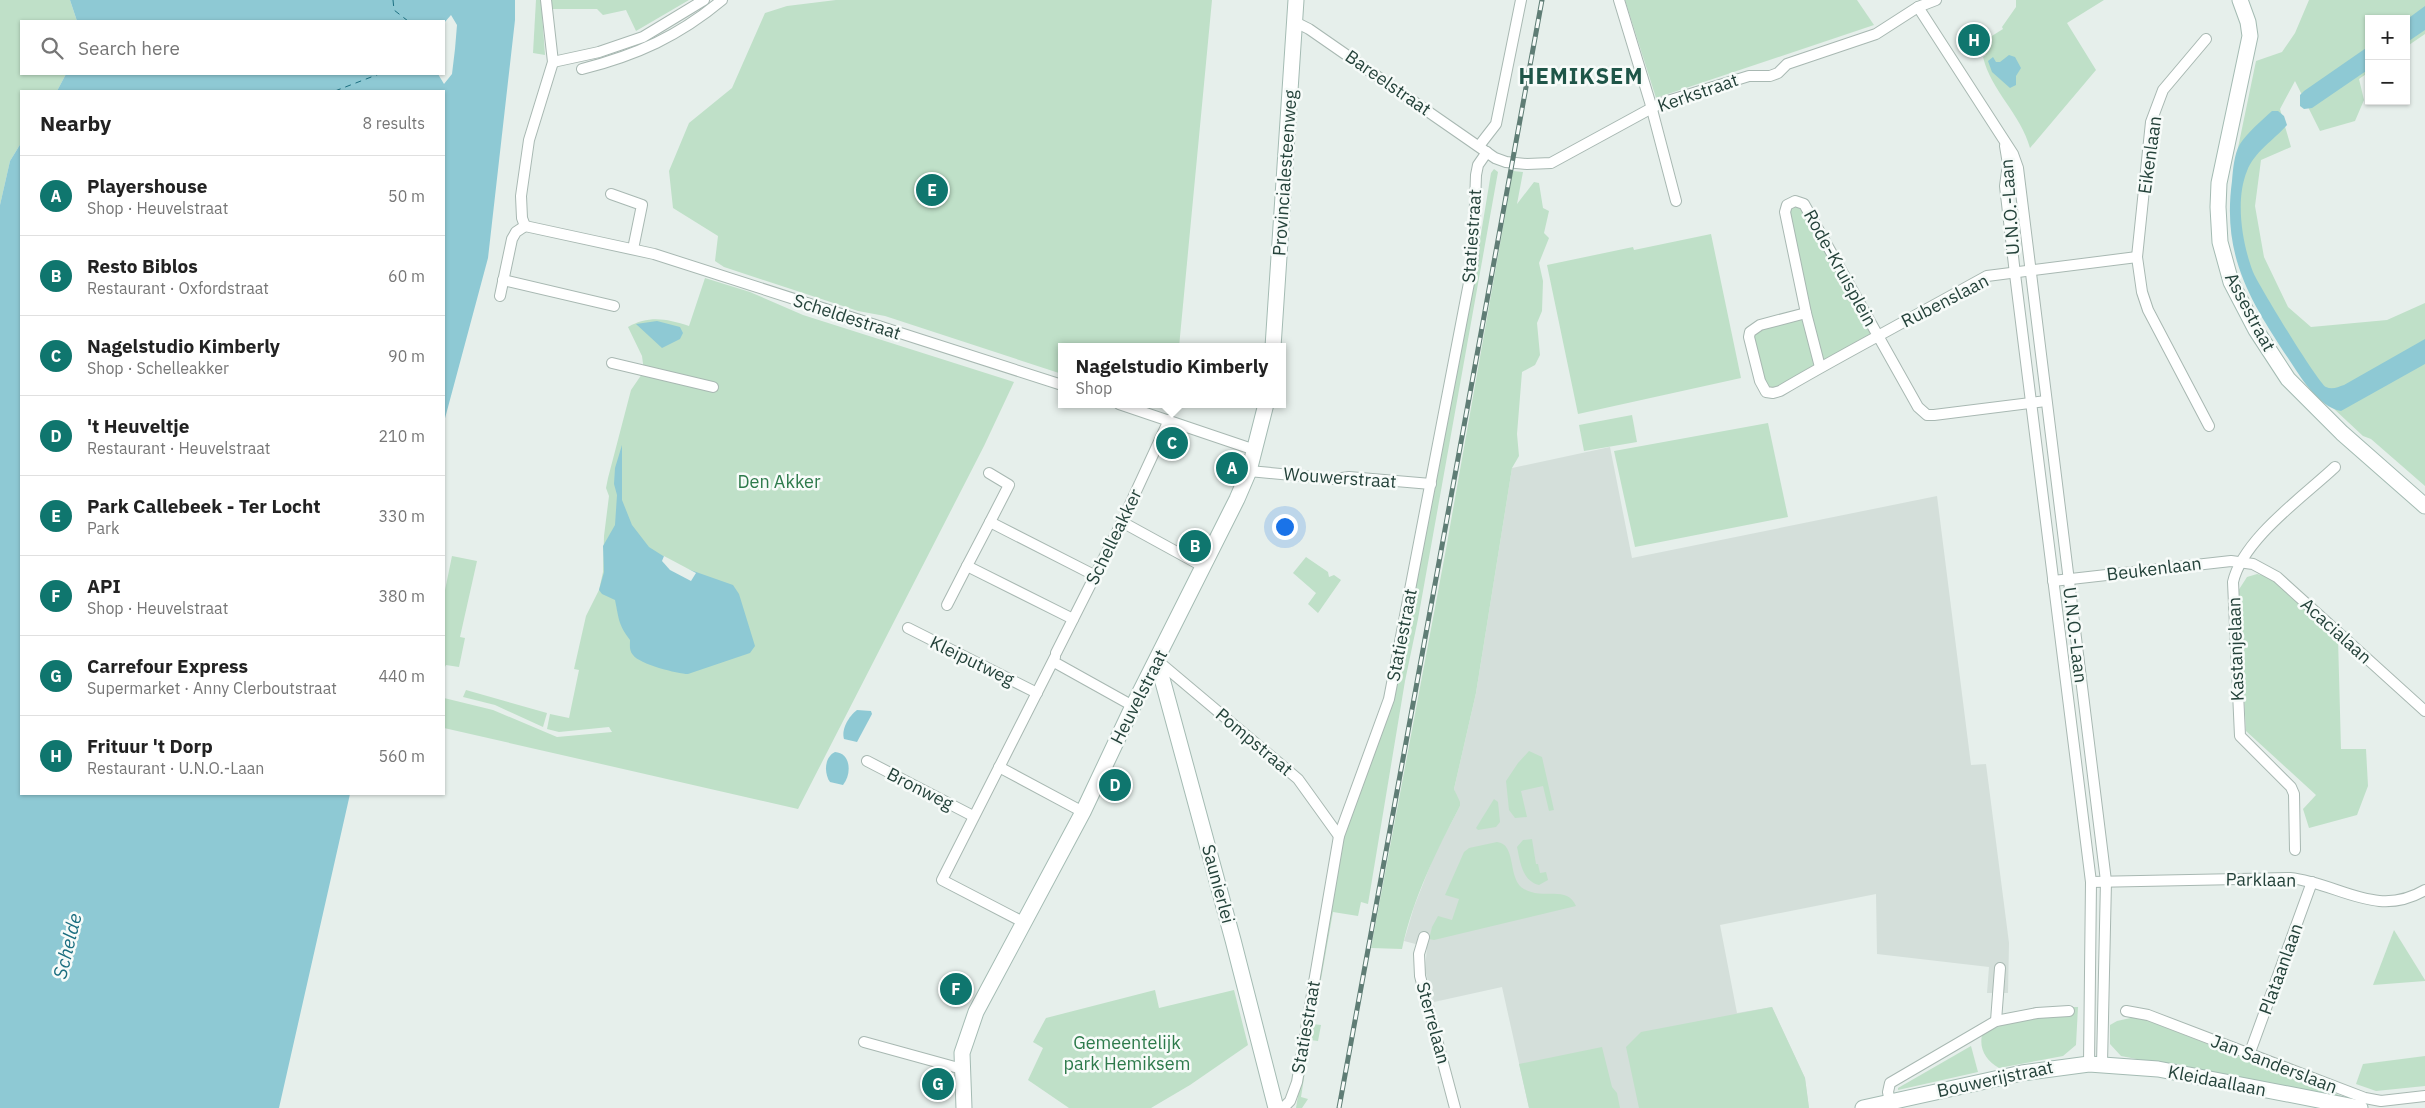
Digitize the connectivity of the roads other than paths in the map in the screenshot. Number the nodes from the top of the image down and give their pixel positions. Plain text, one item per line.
1 (546, 0) edge
2 (704, 0) edge
3 (722, 0) edge
4 (1296, 0) edge
5 (1521, 0) edge
6 (1619, 0) edge
7 (1936, 0) edge
8 (2240, 0) edge
9 (1918, 7) junction
10 (1296, 22) junction
11 (2206, 39) dead end
12 (553, 62) junction
13 (582, 69) dead end
14 (1652, 108) junction
15 (2004, 141) junction
16 (1483, 149) junction
17 (611, 194) dead end
18 (1676, 201) dead end
19 (526, 226) junction
20 (632, 249) junction
21 (2137, 257) junction
22 (2030, 272) junction
23 (2014, 274) junction
24 (503, 280) junction
25 (500, 296) dead end
26 (614, 306) dead end
27 (1806, 314) junction
28 (1878, 336) junction
29 (1273, 343) edge
30 (612, 363) dead end
31 (1820, 367) junction
32 (1058, 385) edge
33 (712, 387) dead end
34 (2046, 400) junction
35 (2032, 402) junction
36 (1132, 408) edge
37 (1265, 408) edge
38 (1170, 420) junction
39 (2209, 426) dead end
40 (1255, 450) junction
41 (2335, 467) dead end
42 (1249, 472) junction
43 (988, 473) dead end
44 (1431, 484) junction
45 (2425, 506) edge
46 (990, 522) junction
47 (1122, 522) junction
48 (2240, 561) junction
49 (967, 566) junction
50 (1204, 567) junction
51 (1094, 575) junction
52 (2068, 579) junction
53 (2053, 581) junction
54 (947, 605) dead end
55 (1073, 620) junction
56 (908, 628) dead end
57 (1055, 658) junction
58 (1157, 660) junction
59 (1037, 693) junction
60 (1133, 706) junction
61 (2425, 711) edge
62 (867, 761) dead end
63 (999, 767) junction
64 (1083, 812) junction
65 (973, 816) junction
66 (1340, 836) junction
67 (2295, 850) dead end
68 (2106, 880) junction
69 (2091, 882) junction
70 (2312, 882) junction
71 (2425, 890) edge
72 (1023, 922) junction
73 (1424, 937) dead end
74 (2000, 968) dead end
75 (2090, 998) junction
76 (2104, 999) junction
77 (2068, 1011) dead end
78 (2126, 1011) dead end
79 (1996, 1021) junction
80 (864, 1042) dead end
81 (2249, 1055) junction
82 (2095, 1064) junction
83 (962, 1069) junction
84 (2425, 1096) edge
85 (1890, 1102) junction
86 (964, 1108) edge
87 (1276, 1108) edge
88 (1283, 1108) edge
89 (1455, 1108) edge
90 (1863, 1108) edge
91 (2360, 1108) edge

1 - 12 street
2 - 12 street
3 - 13 street
4 - 10 street, Provincialesteenweg
5 - 16 street, Statiestraat
6 - 14 street
7 - 9 street, Kerkstraat
8 - 45 street, Assestraat
9 - 14 street, Kerkstraat
9 - 15 street, U.N.O.-Laan
10 - 16 street, Bareelstraat
10 - 29 street, Provincialesteenweg
11 - 21 street, Eikenlaan
12 - 19 street
14 - 16 street, Kerkstraat
14 - 18 street
15 - 22 street, U.N.O.-Laan
15 - 23 street, U.N.O.-Laan
16 - 44 street, Statiestraat
17 - 20 street
19 - 20 street, Scheldestraat
19 - 24 street
20 - 32 street, Scheldestraat
21 - 22 street
21 - 39 street, Eikenlaan
22 - 23 street, U.N.O.-Laan
22 - 34 street, U.N.O.-Laan
23 - 28 street, Rubenslaan
23 - 35 street, U.N.O.-Laan
24 - 25 street
24 - 26 street
27 - 28 street, Rode-Kruisplein
27 - 31 street, Rode-Kruisplein
27 - 31 street, Rode-Kruisplein
28 - 31 street, Rode-Kruisplein
28 - 35 street
30 - 33 street
34 - 35 street
34 - 52 street, U.N.O.-Laan
35 - 53 street, U.N.O.-Laan
36 - 38 street
37 - 40 street
38 - 40 street
38 - 47 street, Schelleakker
40 - 42 street, Heuvelstraat
41 - 48 street, Kastanjelaan
42 - 44 street, Wouwerstraat
42 - 50 street, Heuvelstraat
43 - 46 street
44 - 66 street, Statiestraat
46 - 49 street
46 - 51 street
47 - 50 street
47 - 51 street, Schelleakker
48 - 52 street, Beukenlaan
48 - 61 street, Acacialaan
48 - 67 street, Kastanjelaan
49 - 54 street
49 - 55 street
50 - 58 street, Heuvelstraat
51 - 55 street, Schelleakker
52 - 53 street, Beukenlaan
52 - 68 street, U.N.O.-Laan
53 - 69 street, U.N.O.-Laan
55 - 57 street, Schelleakker
56 - 59 street, Kleiputweg
57 - 59 street, Schelleakker
57 - 60 street
58 - 60 street, Heuvelstraat
58 - 66 street, Pompstraat
58 - 87 street, Saunierlei
59 - 63 street, Schelleakker
60 - 64 street, Heuvelstraat
62 - 65 street, Bronweg
63 - 64 street
63 - 65 street, Schelleakker
64 - 72 street, Heuvelstraat
65 - 72 street, Schelleakker
66 - 88 street, Statiestraat
68 - 69 street, Parklaan
68 - 70 street, Parklaan
68 - 76 street, U.N.O.-Laan
69 - 75 street, U.N.O.-Laan
70 - 71 street, Parklaan
70 - 81 street, Plataanlaan
72 - 83 street, Heuvelstraat
73 - 89 street, Sterrelaan
74 - 79 street
75 - 76 street
75 - 82 street, U.N.O.-Laan
76 - 82 street, U.N.O.-Laan
77 - 79 street, Bouwerijstraat
78 - 81 street, Jan Sanderslaan
79 - 85 street, Bouwerijstraat
80 - 83 street
81 - 84 street, Jan Sanderslaan
82 - 85 street, Bouwerijstraat
82 - 91 street, Kleidaallaan
83 - 86 street, Heuvelstraat
85 - 90 street, Bouwerijstraat

